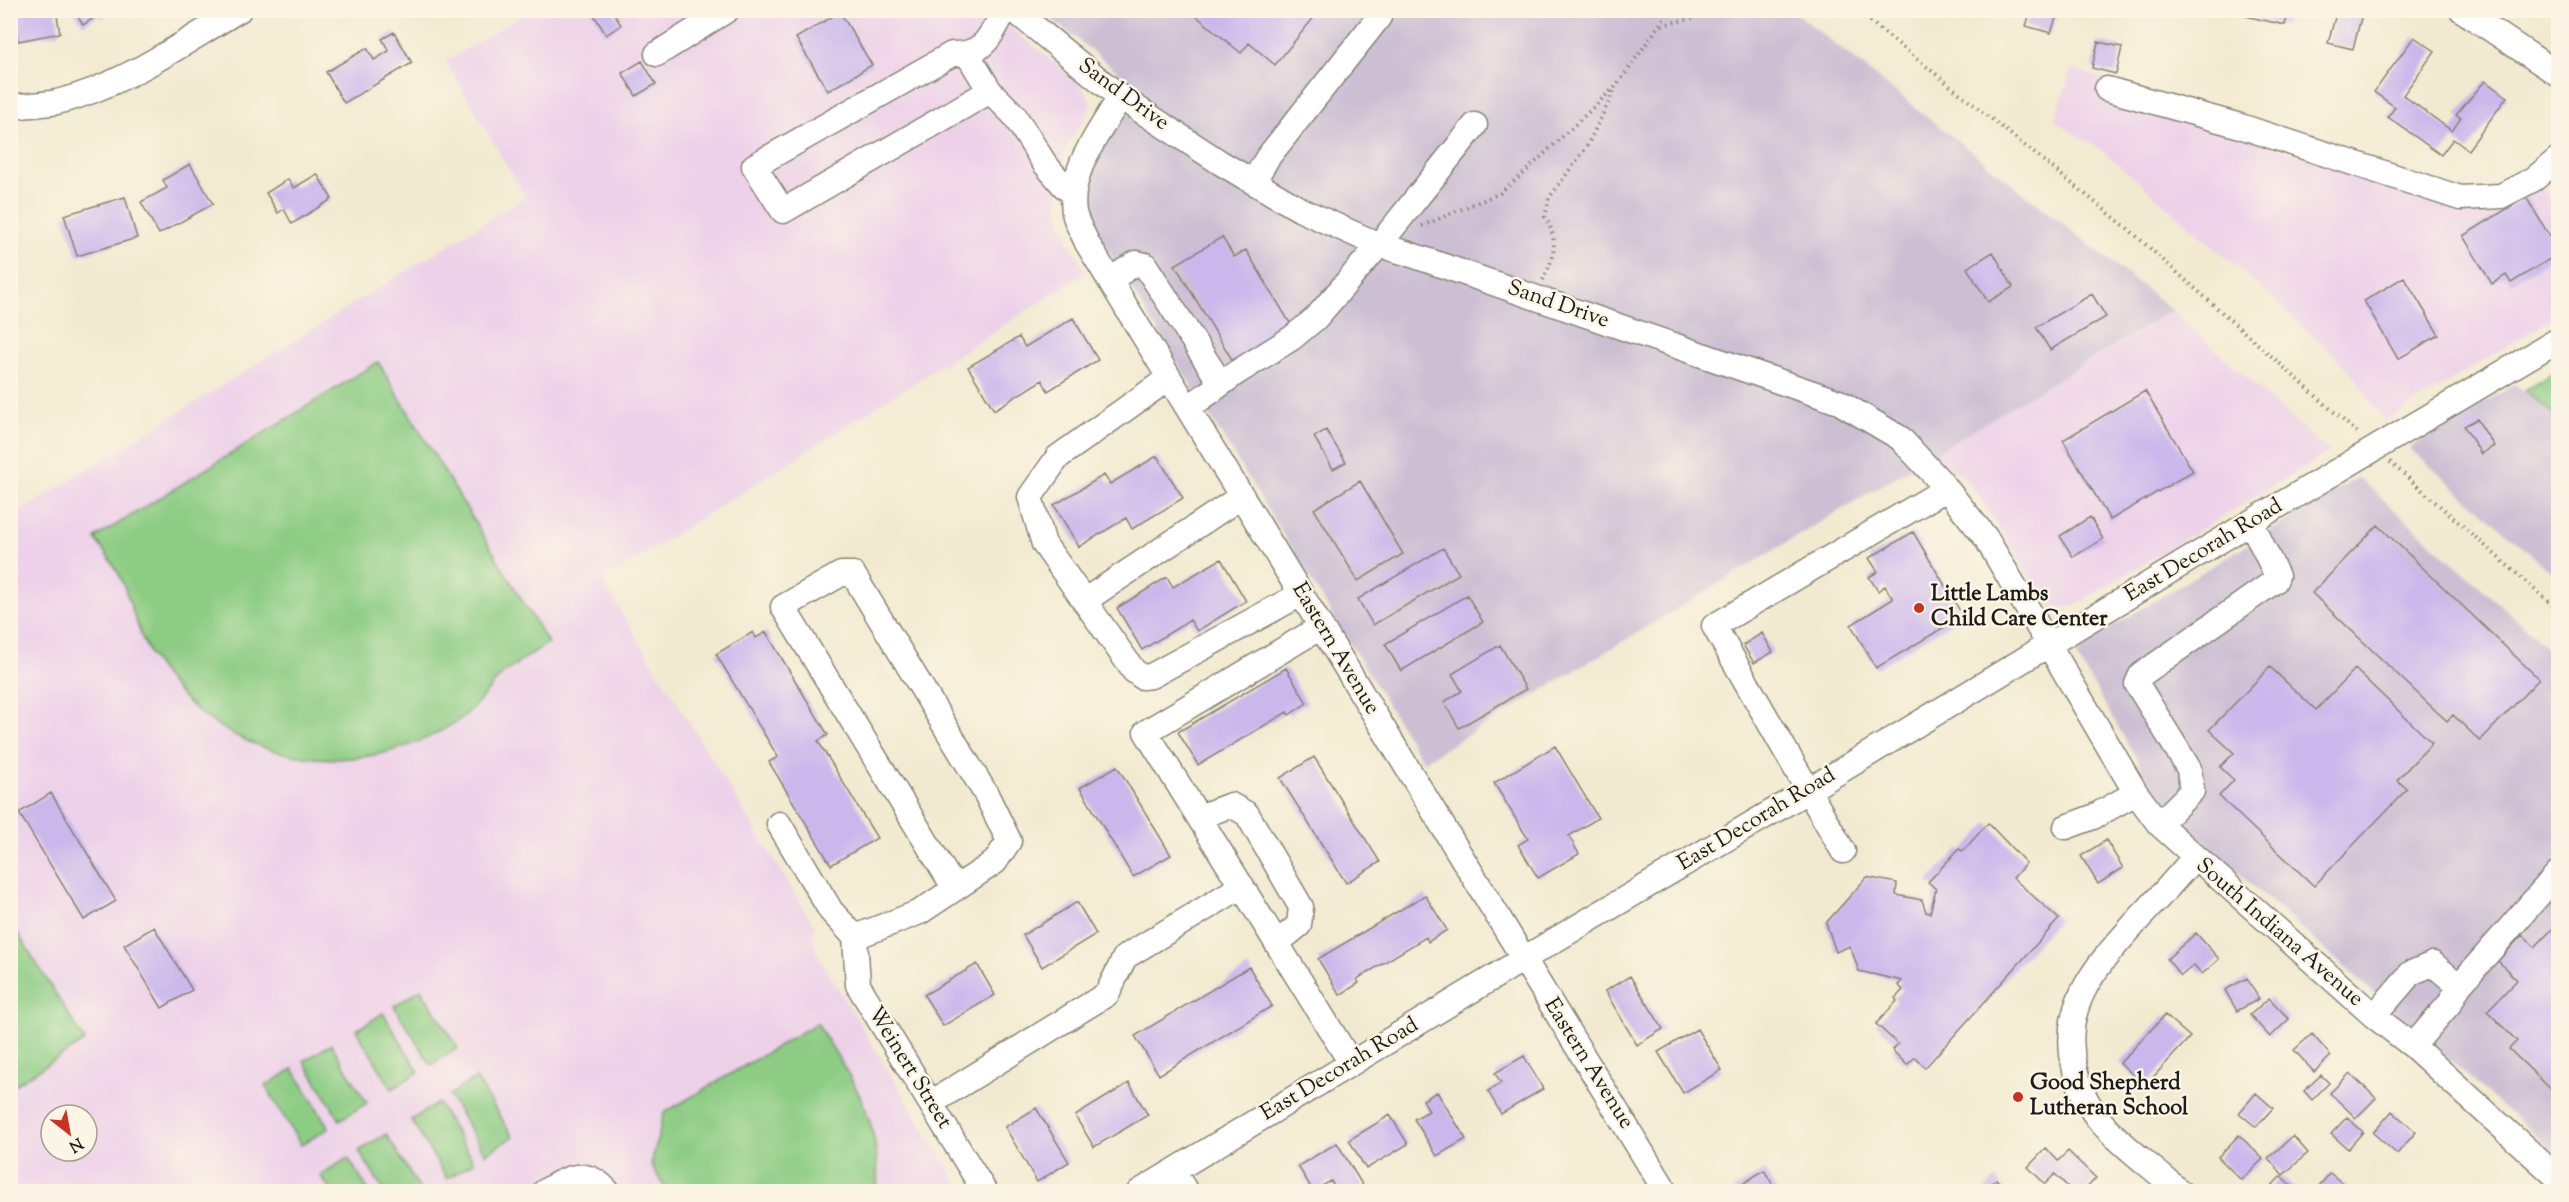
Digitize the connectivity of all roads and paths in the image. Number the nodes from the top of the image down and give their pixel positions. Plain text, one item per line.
1 (239, 10) edge
2 (727, 10) edge
3 (1005, 10) edge
4 (1014, 10) edge
5 (1670, 10) edge
6 (1731, 10) edge
7 (1856, 10) edge
8 (2463, 10) edge
9 (1379, 16) dead end
10 (1661, 25) junction
11 (657, 54) dead end
12 (968, 55) junction
13 (2559, 74) edge
14 (1618, 84) junction
15 (2107, 89) dead end
16 (990, 92) junction
17 (1120, 97) junction
18 (10, 107) edge
19 (1475, 124) dead end
20 (2559, 159) edge
21 (1254, 182) junction
22 (1073, 193) junction
23 (1420, 228) dead end
24 (1378, 245) junction
25 (1110, 280) junction
26 (1535, 297) junction
27 (2559, 340) edge
28 (1169, 378) junction
29 (1221, 384) junction
30 (1188, 408) junction
31 (2375, 448) junction
32 (1946, 489) junction
33 (1242, 496) junction
34 (2251, 522) junction
35 (1301, 594) junction
36 (1084, 601) junction
37 (2559, 610) edge
38 (1322, 627) junction
39 (2049, 645) junction
40 (1809, 790) junction
41 (2136, 793) junction
42 (1199, 817) junction
43 (779, 824) dead end
44 (2158, 824) junction
45 (2066, 827) dead end
46 (1843, 851) dead end
47 (2194, 858) junction
48 (2559, 873) edge
49 (1242, 886) junction
50 (956, 888) junction
51 (855, 937) junction
52 (1277, 943) junction
53 (1523, 959) junction
54 (2459, 986) junction
55 (2373, 1016) junction
56 (2413, 1046) junction
57 (1351, 1063) junction
58 (930, 1103) junction
59 (2557, 1175) edge
60 (1180, 1181) edge
61 (2155, 1184) edge
62 (544, 1191) edge
63 (608, 1191) edge
64 (985, 1191) edge
65 (1139, 1191) edge
66 (1666, 1191) edge
67 (2180, 1191) edge

1 - 18 street
2 - 11 street
3 - 12 street
4 - 17 street, Sand Drive
5 - 10 path
6 - 10 path
7 - 31 path
8 - 13 street
9 - 21 street
10 - 14 path
12 - 16 street
12 - 16 street
14 - 23 path
14 - 26 path
15 - 20 street
16 - 22 street
17 - 21 street, Sand Drive
17 - 22 street, Eastern Avenue
19 - 24 street
21 - 24 street, Sand Drive
22 - 25 street, Eastern Avenue
24 - 26 street, Sand Drive
24 - 29 street
25 - 28 street, Eastern Avenue
25 - 29 street
26 - 32 street, Sand Drive
27 - 31 street, East Decorah Road
28 - 30 street, Eastern Avenue
28 - 36 street
29 - 30 street
30 - 33 street, Eastern Avenue
31 - 34 street, East Decorah Road
31 - 37 path
32 - 39 street, Sand Drive
32 - 40 street
33 - 35 street, Eastern Avenue
33 - 36 street
34 - 39 street, East Decorah Road
34 - 44 street
35 - 36 street
35 - 38 street, Eastern Avenue
38 - 42 street
38 - 53 street, Eastern Avenue
39 - 40 street, East Decorah Road
39 - 41 street, South Indiana Avenue
40 - 46 street
40 - 53 street, East Decorah Road
41 - 44 street, South Indiana Avenue
41 - 45 street
42 - 49 street
42 - 52 street
43 - 51 street
44 - 47 street, South Indiana Avenue
47 - 55 street, South Indiana Avenue
47 - 61 street
48 - 54 street
49 - 52 street
49 - 58 street
50 - 50 street
50 - 51 street
51 - 58 street, Weinert Street
52 - 57 street
53 - 57 street, East Decorah Road
53 - 66 street, Eastern Avenue
54 - 55 street
54 - 56 street
55 - 56 street, South Indiana Avenue
56 - 59 street, South Indiana Avenue
57 - 60 street, East Decorah Road
58 - 64 street, Weinert Street
60 - 65 street, East Decorah Road
61 - 67 street
62 - 63 street

